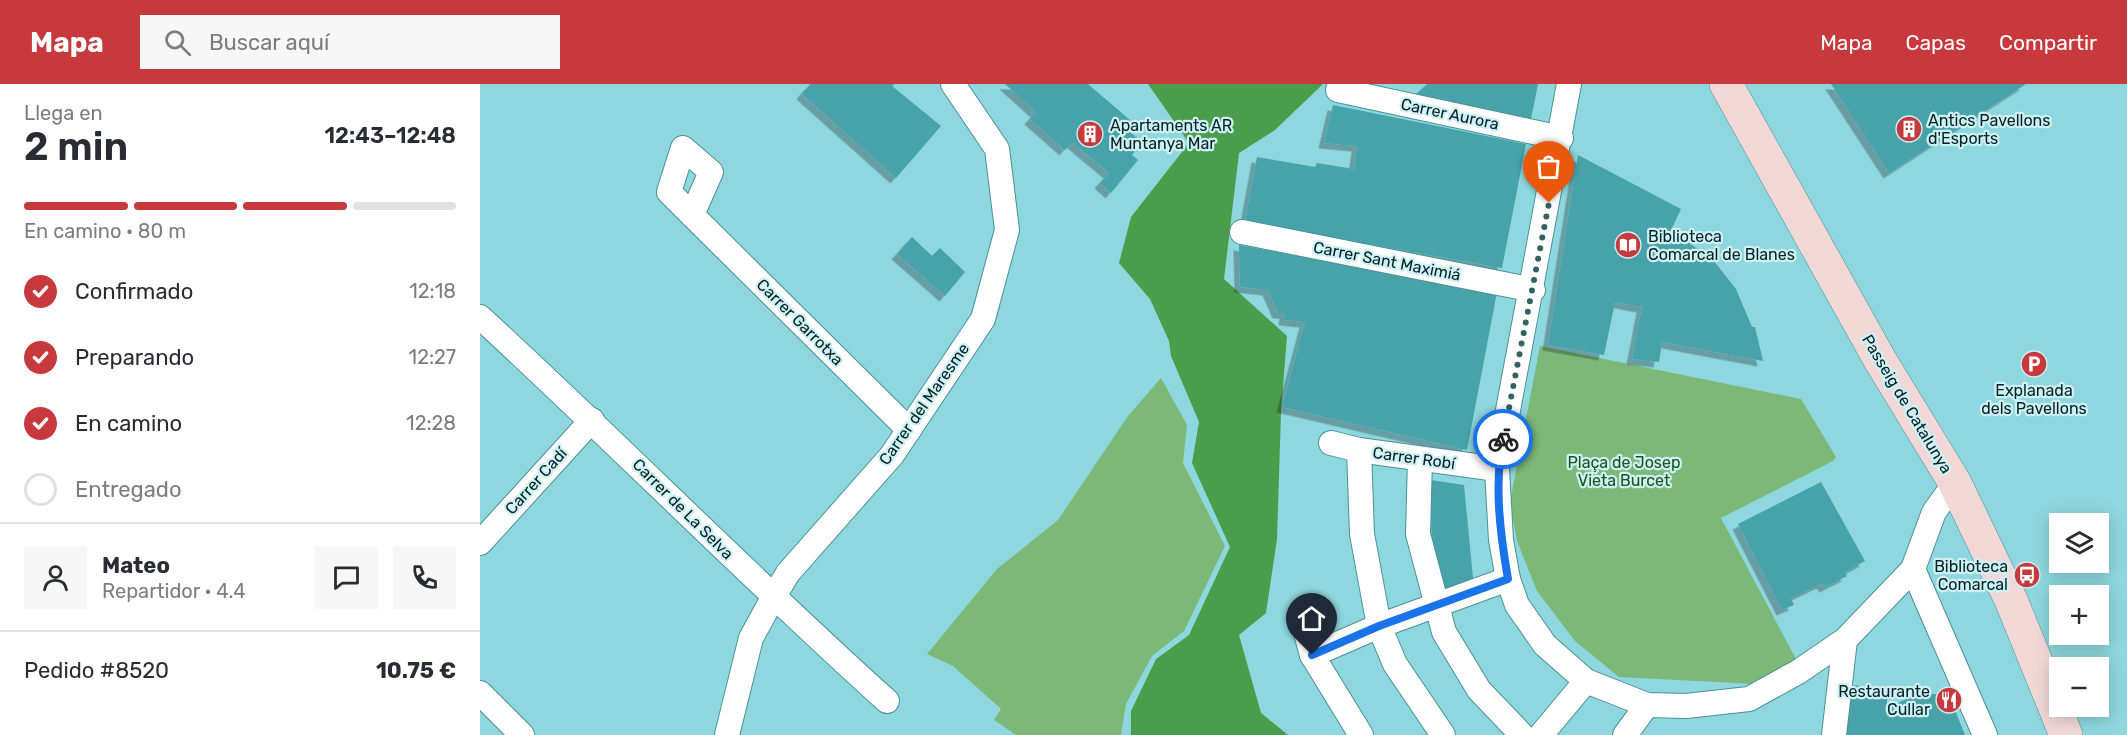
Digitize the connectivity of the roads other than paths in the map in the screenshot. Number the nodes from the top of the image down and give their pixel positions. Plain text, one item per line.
1 (953, 84) edge
2 (1569, 84) edge
3 (1726, 84) edge
4 (1338, 90) dead end
5 (1561, 138) junction
6 (692, 214) dead end
7 (1242, 232) dead end
8 (1533, 290) junction
9 (480, 317) edge
10 (592, 420) junction
11 (909, 430) junction
12 (1331, 443) dead end
13 (1359, 450) junction
14 (1420, 459) junction
15 (1497, 469) junction
16 (1955, 483) junction
17 (480, 543) edge
18 (1913, 569) junction
19 (1508, 579) junction
20 (773, 598) junction
21 (1436, 607) junction
22 (1303, 622) dead end
23 (1379, 626) junction
24 (1845, 640) junction
25 (1312, 655) junction
26 (1586, 681) junction
27 (480, 693) edge
28 (887, 701) dead end
29 (1647, 705) junction
30 (522, 735) edge
31 (727, 735) edge
32 (1361, 735) edge
33 (1443, 735) edge
34 (1522, 735) edge
35 (1541, 735) edge
36 (1625, 735) edge
37 (1834, 735) edge
38 (1984, 735) edge
39 (2066, 735) edge

1 - 11 street, Carrer del Maresme
2 - 5 street
3 - 16 street, Passeig de Catalunya
4 - 5 street, Carrer Aurora
5 - 8 street
6 - 11 street, Carrer Garrotxa
7 - 8 street, Carrer Sant Maximiá
8 - 15 street
9 - 10 street, Carrer de La Selva
10 - 17 street, Carrer Cadí
10 - 20 street, Carrer de La Selva
11 - 20 street, Carrer del Maresme
12 - 13 street, Carrer Robí
13 - 14 street, Carrer Robí
13 - 23 street
14 - 15 street, Carrer Robí
14 - 21 street
15 - 19 street
16 - 18 street
16 - 39 street, Passeig de Catalunya
18 - 24 street
18 - 38 street
19 - 21 street
19 - 26 street
20 - 28 street, Carrer de La Selva
20 - 31 street, Carrer del Maresme
21 - 23 street
21 - 34 street
22 - 25 street
23 - 25 street
23 - 33 street
24 - 29 street
24 - 37 street
25 - 32 street
26 - 29 street
26 - 35 street
27 - 30 street
29 - 36 street

